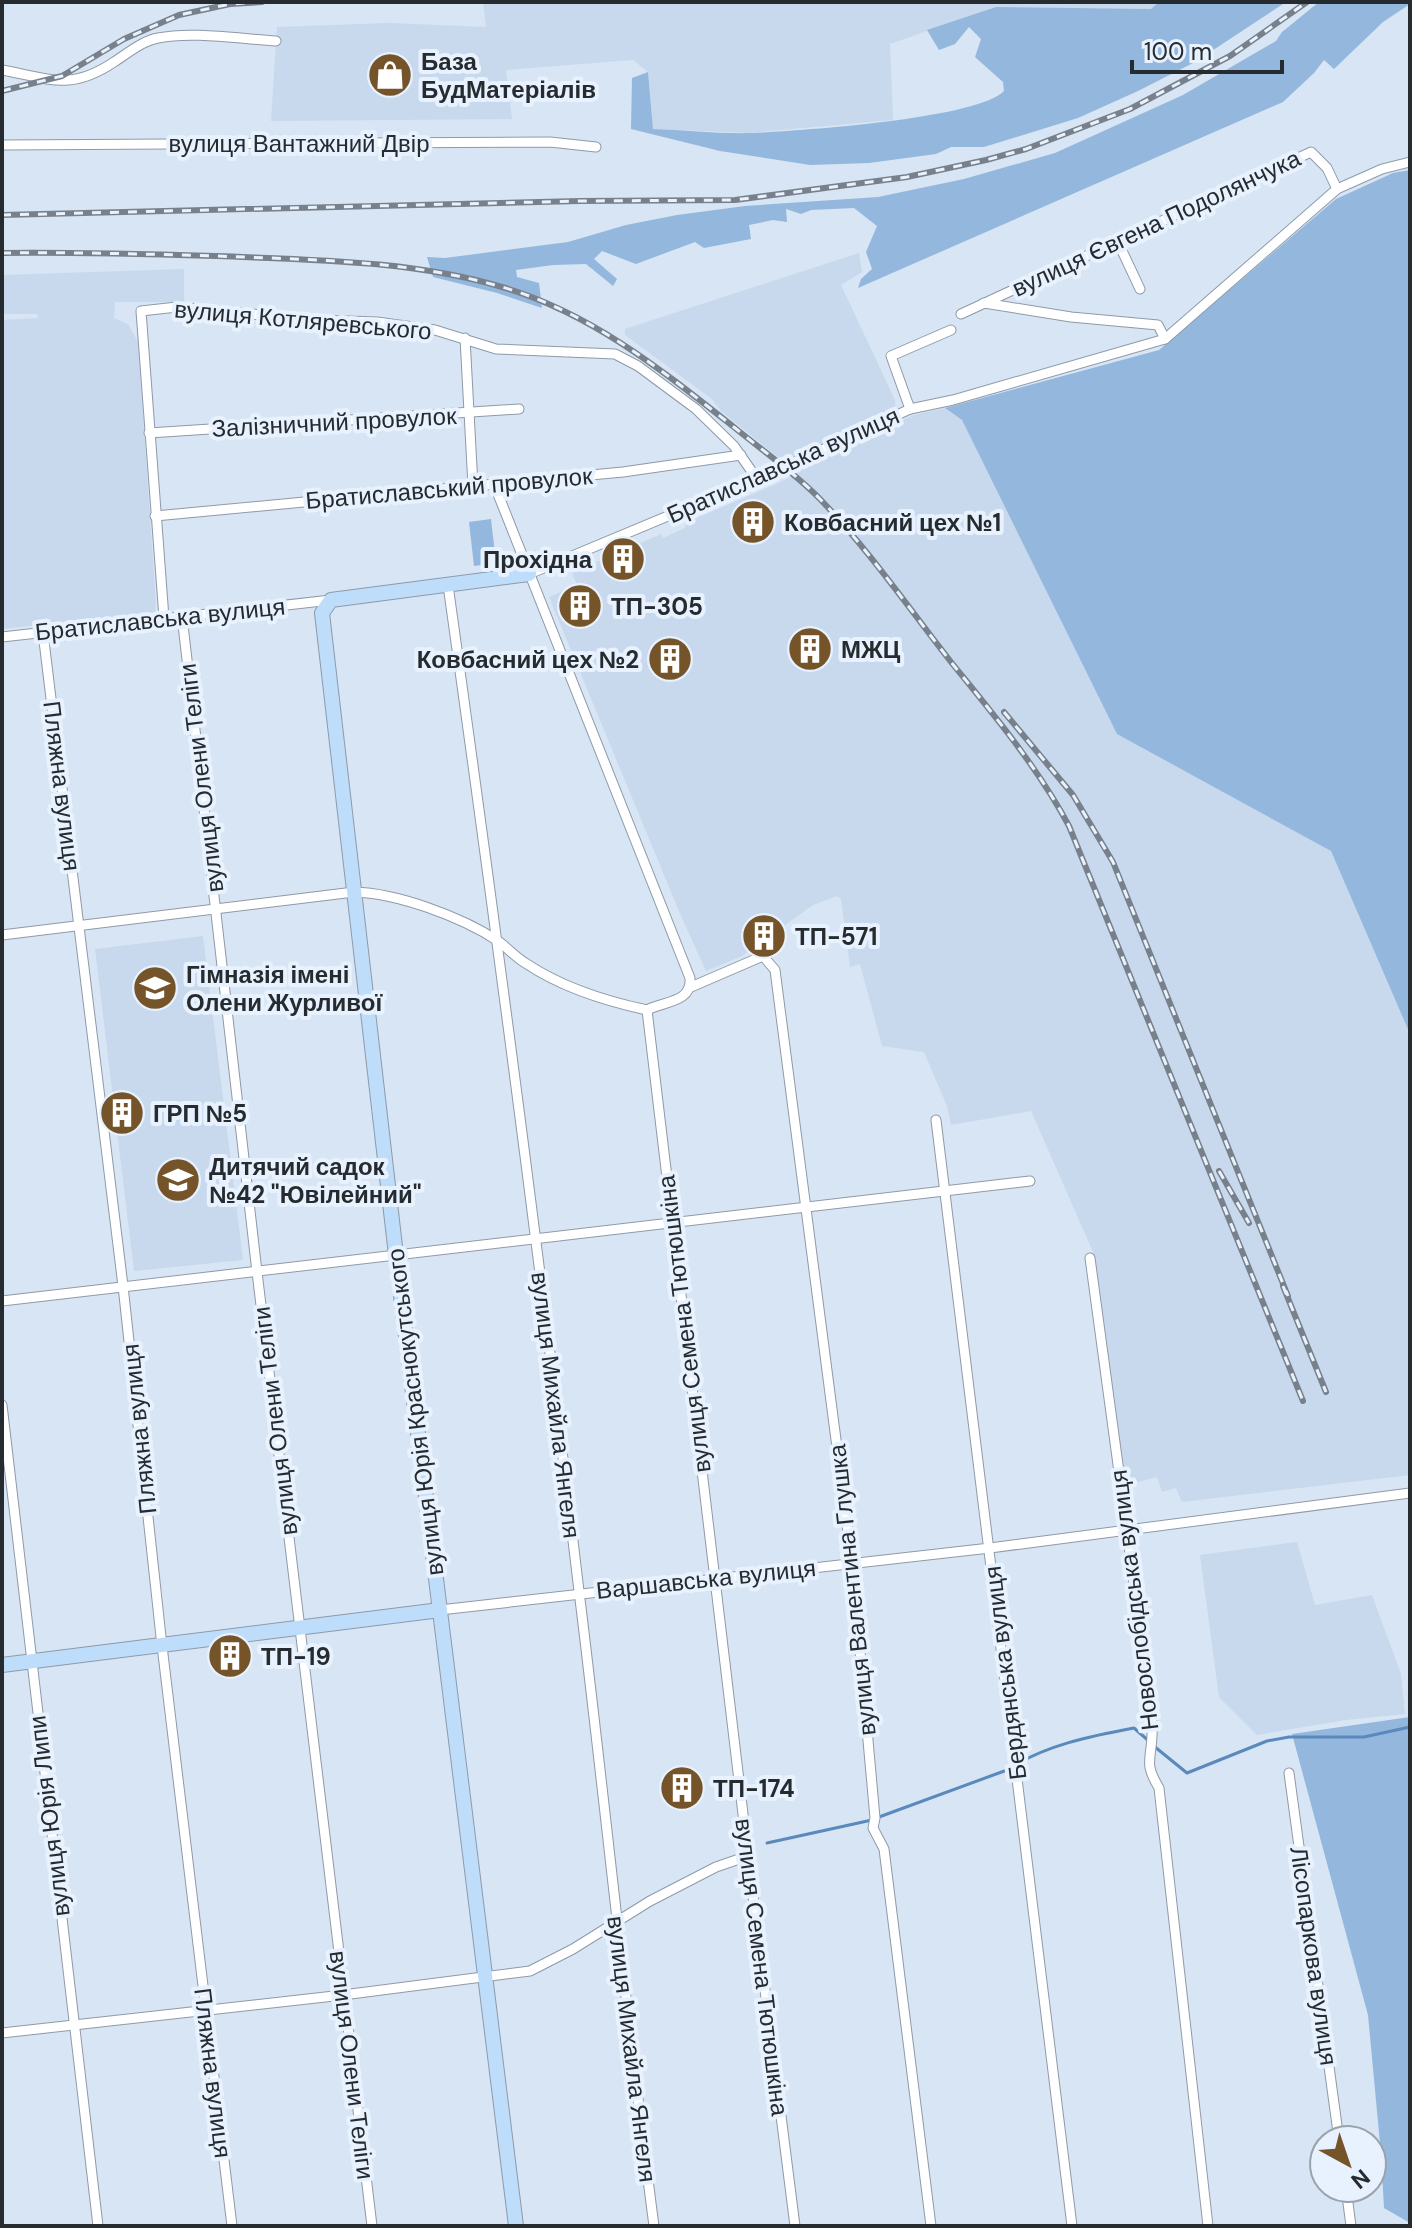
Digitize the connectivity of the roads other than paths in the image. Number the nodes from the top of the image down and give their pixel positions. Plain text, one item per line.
1 (276, 41) dead end
2 (2, 70) edge
3 (2, 145) edge
4 (596, 147) dead end
5 (1410, 162) edge
6 (1337, 189) junction
7 (1117, 240) junction
8 (1140, 289) dead end
9 (984, 303) junction
10 (961, 314) dead end
11 (951, 330) dead end
12 (465, 338) junction
13 (1165, 339) junction
14 (519, 409) dead end
15 (910, 409) junction
16 (468, 413) junction
17 (149, 433) junction
18 (741, 455) junction
19 (757, 479) junction
20 (494, 484) junction
21 (473, 486) junction
22 (155, 516) junction
23 (529, 574) junction
24 (448, 585) junction
25 (331, 600) junction
26 (182, 616) junction
27 (164, 618) junction
28 (43, 633) junction
29 (2, 637) edge
30 (354, 892) junction
31 (216, 910) junction
32 (80, 927) junction
33 (2, 935) edge
34 (498, 941) junction
35 (691, 987) junction
36 (647, 1010) junction
37 (936, 1120) dead end
38 (1030, 1181) dead end
39 (945, 1193) junction
40 (807, 1207) junction
41 (671, 1224) junction
42 (535, 1238) junction
43 (396, 1255) junction
44 (1090, 1258) dead end
45 (257, 1272) junction
46 (123, 1286) junction
47 (2, 1301) edge
48 (2, 1405) edge
49 (1410, 1493) edge
50 (1126, 1530) junction
51 (990, 1548) junction
52 (852, 1563) junction
53 (715, 1578) junction
54 (580, 1593) junction
55 (440, 1610) junction
56 (300, 1629) junction
57 (162, 1646) junction
58 (31, 1661) junction
59 (2, 1665) edge
60 (1289, 1773) dead end
61 (748, 1856) junction
62 (616, 1922) junction
63 (484, 1975) junction
64 (343, 1995) junction
65 (205, 2011) junction
66 (74, 2025) junction
67 (2, 2033) edge
68 (1337, 2124) edge
69 (1348, 2204) edge
70 (98, 2226) edge
71 (232, 2226) edge
72 (372, 2226) edge
73 (516, 2226) edge
74 (654, 2226) edge
75 (795, 2226) edge
76 (931, 2226) edge
77 (1072, 2226) edge
78 (1208, 2226) edge
79 (1351, 2226) edge

1 - 2 street
3 - 4 street, вулиця Вантажний Двір
5 - 6 street, Братиславська вулиця
6 - 7 street, вулиця Євгена Подолянчука
6 - 13 street, Братиславська вулиця
7 - 8 street
7 - 9 street, вулиця Євгена Подолянчука
9 - 10 street, вулиця Євгена Подолянчука
9 - 13 street
11 - 15 street
12 - 16 street
12 - 17 street, вулиця Котляревського
12 - 18 street, вулиця Котляревського
13 - 15 street, Братиславська вулиця
14 - 16 street, Залізничний провулок
15 - 19 street, Братиславська вулиця
16 - 17 street, Залізничний провулок
16 - 21 street
17 - 22 street
18 - 19 street, вулиця Котляревського
18 - 20 street, Братиславський провулок
19 - 23 street, Братиславська вулиця
20 - 21 street, Братиславський провулок
20 - 23 street
21 - 22 street, Братиславський провулок
22 - 27 street
23 - 24 street, Братиславська вулиця
23 - 35 street
24 - 25 street, Братиславська вулиця
24 - 34 street, вулиця Михайла Янгеля
25 - 26 street, Братиславська вулиця
25 - 30 street, вулиця Юрія Краснокутського
26 - 27 street, Братиславська вулиця
26 - 31 street, вулиця Олени Теліги
27 - 28 street, Братиславська вулиця
28 - 29 street, Братиславська вулиця
28 - 32 street, Пляжна вулиця
30 - 31 street
30 - 34 street
30 - 43 street, вулиця Юрія Краснокутського
31 - 32 street
31 - 45 street, вулиця Олени Теліги
32 - 33 street
32 - 46 street, Пляжна вулиця
34 - 36 street
34 - 42 street, вулиця Михайла Янгеля
35 - 36 street
35 - 40 street, вулиця Валентина Глушка
36 - 41 street, вулиця Семена Тютюшкіна
37 - 39 street, Бердянська вулиця
38 - 39 street
39 - 40 street
39 - 51 street, Бердянська вулиця
40 - 41 street
40 - 52 street, вулиця Валентина Глушка
41 - 42 street
41 - 53 street, вулиця Семена Тютюшкіна
42 - 43 street
42 - 54 street, вулиця Михайла Янгеля
43 - 45 street
43 - 55 street, вулиця Юрія Краснокутського
44 - 50 street, Новослобідська вулиця
45 - 46 street
45 - 56 street, вулиця Олени Теліги
46 - 47 street
46 - 57 street, Пляжна вулиця
48 - 58 street, вулиця Юрія Липи
49 - 50 street, Варшавська вулиця
50 - 51 street, Варшавська вулиця
50 - 78 street, Новослобідська вулиця
51 - 52 street, Варшавська вулиця
51 - 77 street, Бердянська вулиця
52 - 53 street, Варшавська вулиця
52 - 76 street, вулиця Валентина Глушка
53 - 54 street, Варшавська вулиця
53 - 61 street, вулиця Семена Тютюшкіна
54 - 55 street, Варшавська вулиця
54 - 62 street, вулиця Михайла Янгеля
55 - 56 street, Варшавська вулиця
55 - 63 street, вулиця Юрія Краснокутського
56 - 57 street, Варшавська вулиця
56 - 64 street, вулиця Олени Теліги
57 - 58 street, Варшавська вулиця
57 - 65 street, Пляжна вулиця
58 - 59 street, Варшавська вулиця
58 - 66 street, вулиця Юрія Липи
60 - 68 street, Лісопаркова вулиця
61 - 62 street
61 - 75 street, вулиця Семена Тютюшкіна
62 - 63 street
62 - 74 street, вулиця Михайла Янгеля
63 - 64 street
63 - 73 street, вулиця Юрія Краснокутського
64 - 65 street
64 - 72 street, вулиця Олени Теліги
65 - 66 street
65 - 71 street, Пляжна вулиця
66 - 67 street
66 - 70 street, вулиця Юрія Липи
69 - 79 street

